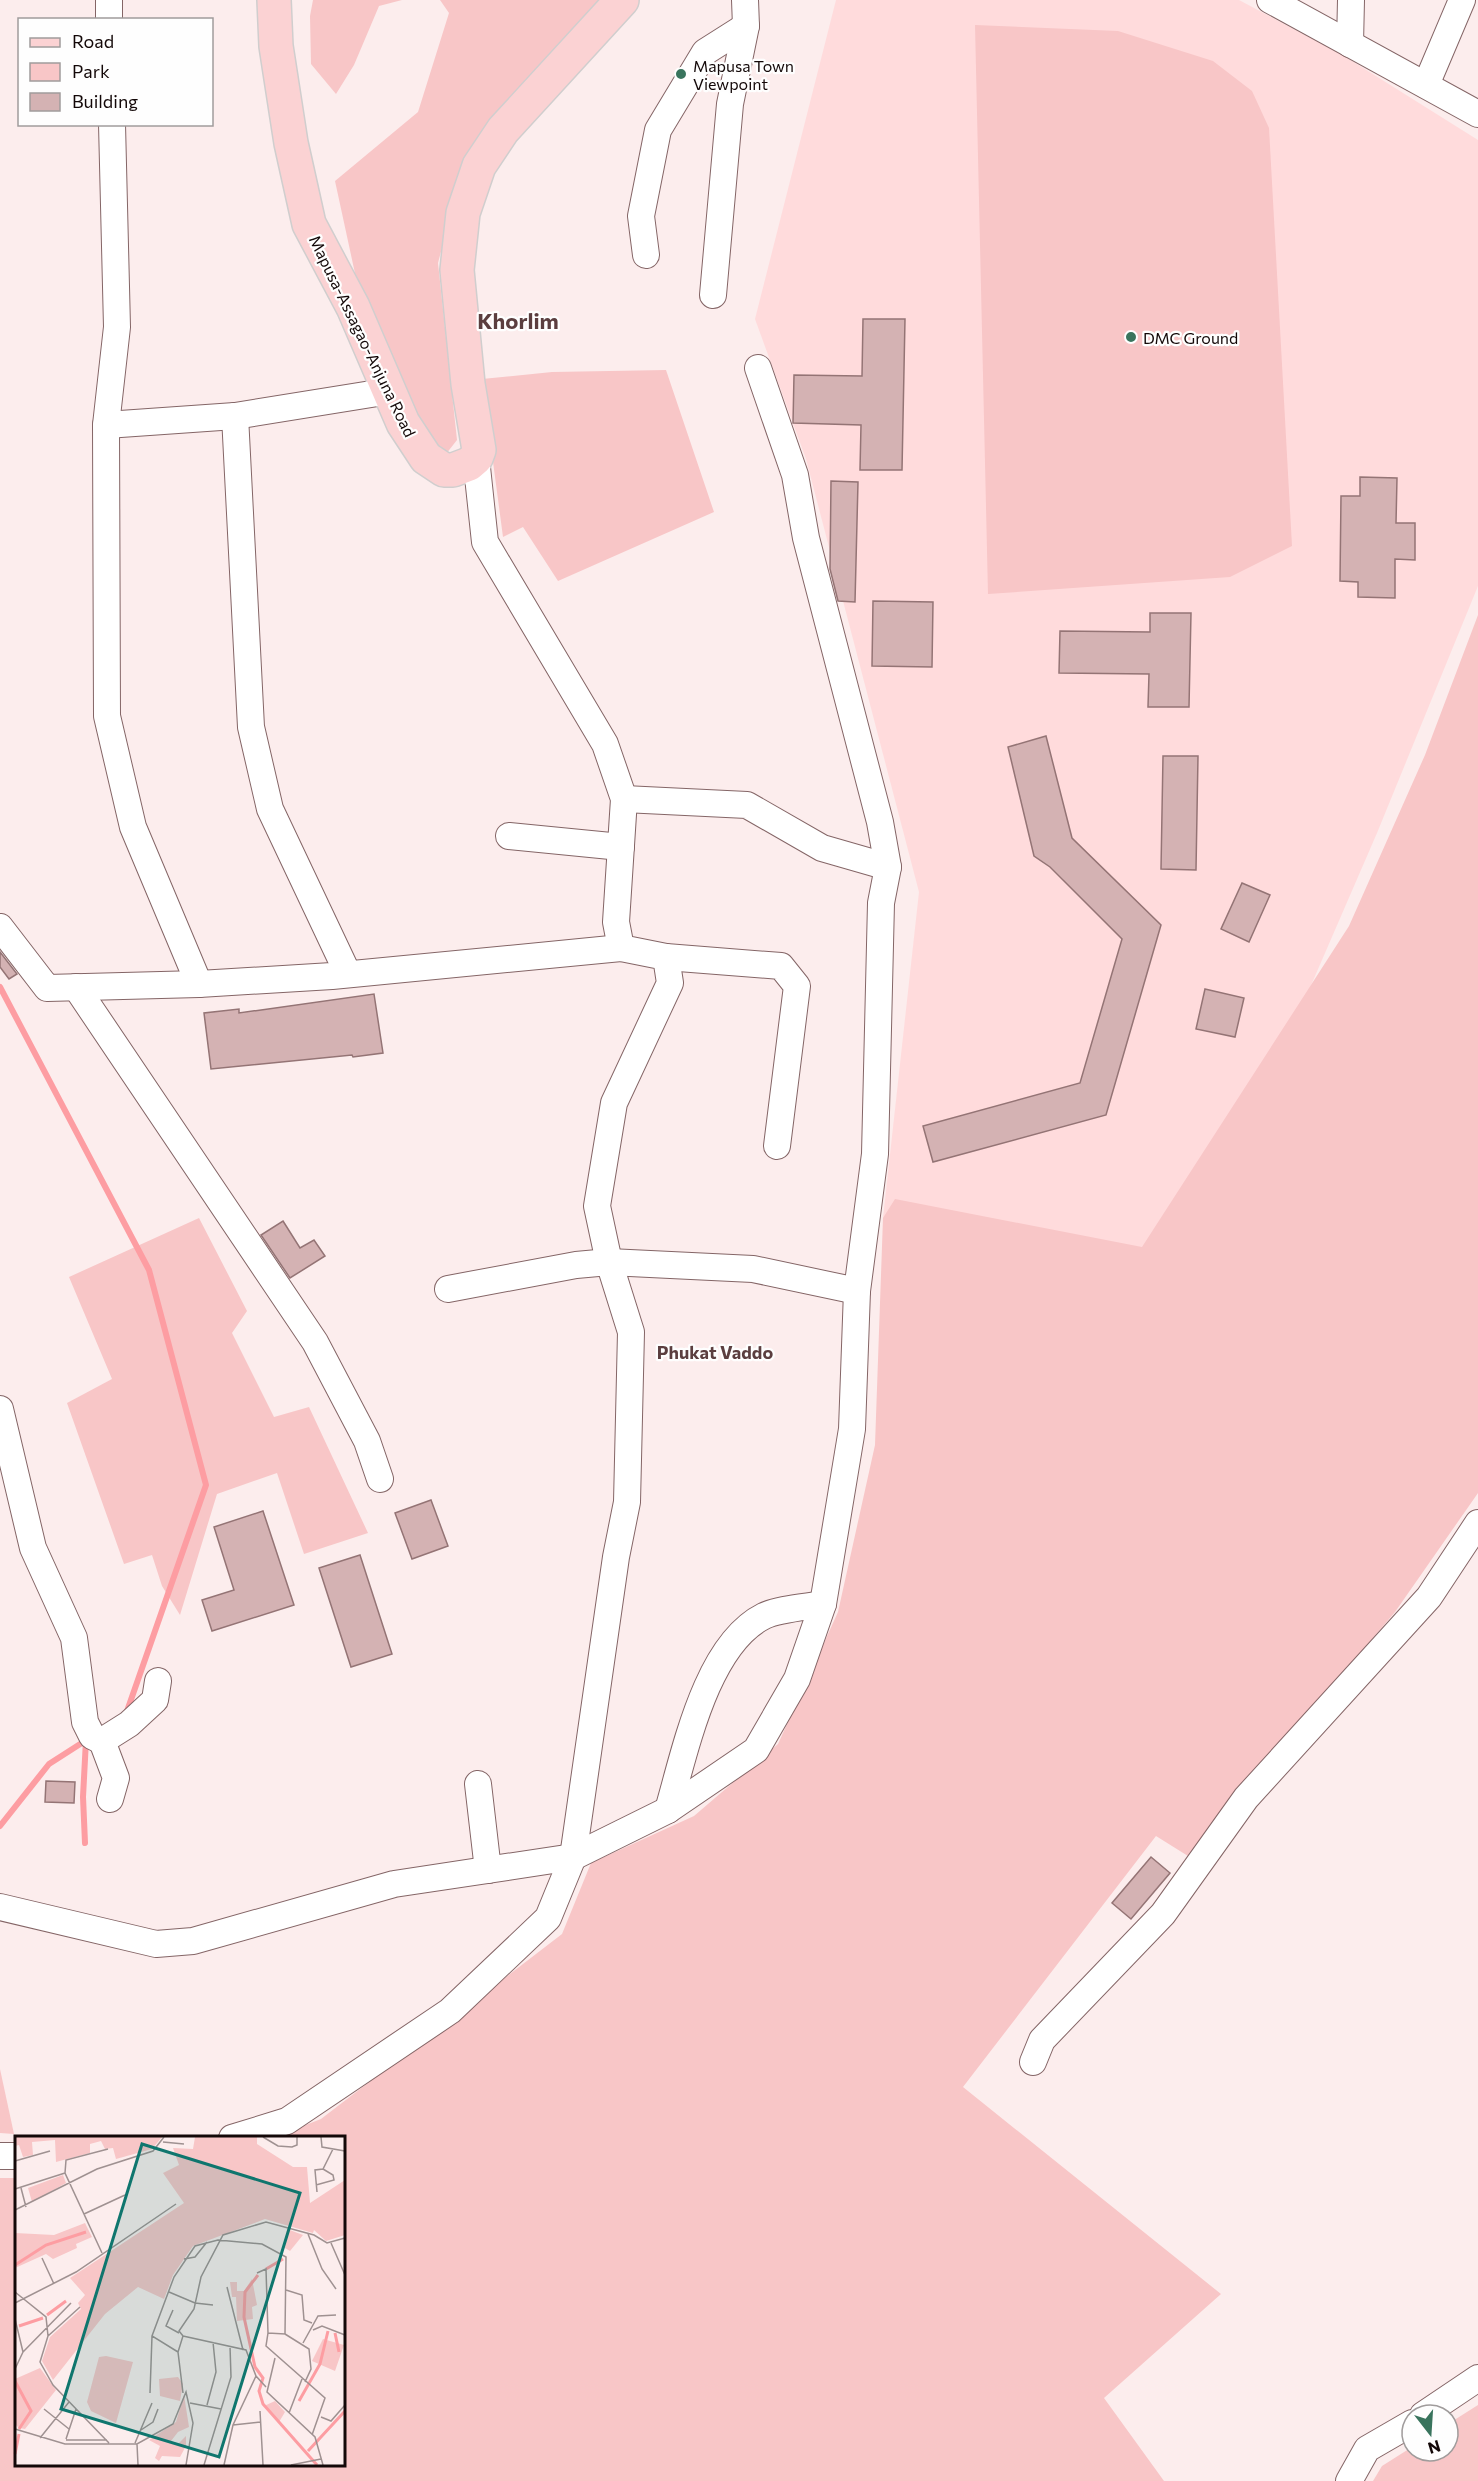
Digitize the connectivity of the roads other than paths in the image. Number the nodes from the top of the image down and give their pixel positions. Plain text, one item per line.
1 (109, 0) edge
2 (274, 0) edge
3 (622, 0) edge
4 (745, 0) edge
5 (1270, 0) edge
6 (1352, 0) edge
7 (1462, 0) edge
8 (109, 18) edge
9 (746, 26) junction
10 (1350, 44) junction
11 (1426, 85) junction
12 (1478, 114) edge
13 (112, 126) edge
14 (646, 255) dead end
15 (713, 295) dead end
16 (758, 368) dead end
17 (390, 391) junction
18 (235, 416) junction
19 (106, 425) junction
20 (476, 458) junction
21 (624, 799) junction
22 (509, 836) dead end
23 (621, 847) junction
24 (888, 867) junction
25 (0, 927) edge
26 (621, 948) junction
27 (666, 957) junction
28 (348, 974) junction
29 (200, 984) junction
30 (76, 987) junction
31 (777, 1146) dead end
32 (609, 1262) junction
33 (448, 1289) dead end
34 (857, 1291) junction
35 (0, 1409) edge
36 (380, 1479) dead end
37 (1478, 1523) edge
38 (823, 1604) junction
39 (158, 1682) dead end
40 (102, 1741) junction
41 (478, 1784) dead end
42 (110, 1799) dead end
43 (668, 1810) junction
44 (573, 1857) junction
45 (488, 1870) junction
46 (0, 1907) edge
47 (1033, 2062) dead end
48 (238, 2136) edge
49 (1478, 2378) edge
50 (1441, 2403) edge
51 (1400, 2429) edge
52 (1349, 2481) edge

1 - 8 street
2 - 17 main road, Mapusa-Assagao-Anjuna Road
3 - 20 main road
4 - 9 street
5 - 10 street
6 - 10 street
7 - 11 street
9 - 14 street
9 - 15 street
10 - 11 street
11 - 12 street
13 - 19 street
16 - 24 street
17 - 18 street
17 - 20 main road, Mapusa-Assagao-Anjuna Road
18 - 19 street
18 - 28 street
19 - 29 street
20 - 21 street
21 - 23 street
21 - 24 street
22 - 23 street
23 - 26 street
24 - 34 street
25 - 30 street
26 - 27 street
26 - 28 street
27 - 31 street
27 - 32 street
28 - 29 street
29 - 30 street
30 - 36 street
32 - 33 street
32 - 34 street
32 - 44 street
34 - 38 street
35 - 40 street
37 - 47 street
38 - 43 street
38 - 43 street
39 - 40 street
40 - 42 street
41 - 45 street
43 - 44 street
44 - 45 street
44 - 48 street
45 - 46 street
49 - 50 street
51 - 52 street

